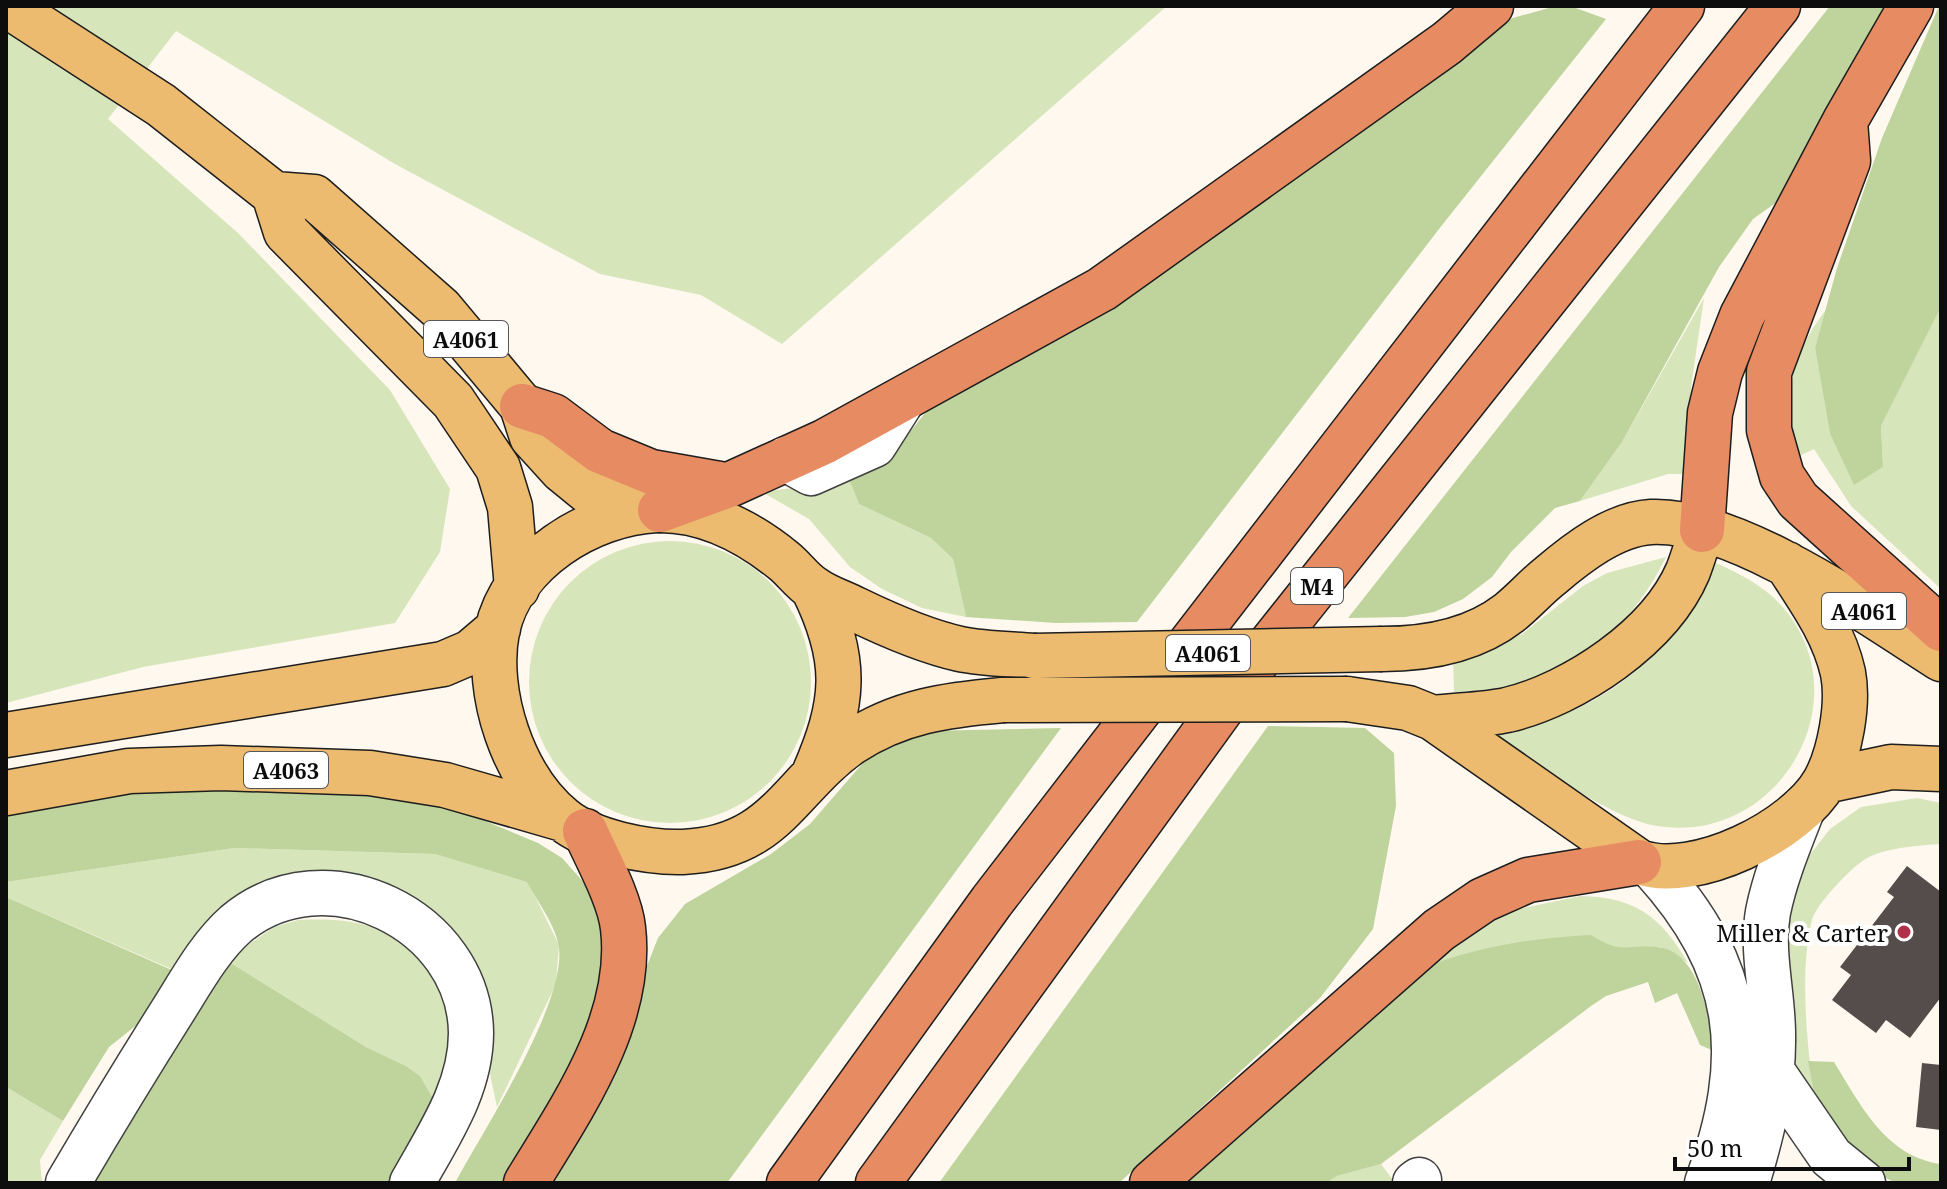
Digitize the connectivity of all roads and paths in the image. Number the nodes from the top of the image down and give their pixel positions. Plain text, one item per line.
1 (8, 6) edge
2 (1491, 6) edge
3 (1682, 6) edge
4 (1778, 6) edge
5 (1911, 6) edge
6 (1845, 121) junction
7 (274, 194) junction
8 (522, 406) junction
9 (729, 485) junction
10 (647, 511) junction
11 (1702, 530) junction
12 (1787, 564) junction
13 (517, 588) junction
14 (813, 588) junction
15 (498, 629) junction
16 (1941, 629) edge
17 (1941, 659) edge
18 (1433, 718) junction
19 (6, 735) edge
20 (1941, 769) edge
21 (810, 782) junction
22 (6, 793) edge
23 (1814, 795) junction
24 (574, 825) junction
25 (1646, 864) junction
26 (1772, 1071) junction
27 (68, 1183) edge
28 (412, 1183) edge
29 (526, 1183) edge
30 (789, 1183) edge
31 (878, 1183) edge
32 (1152, 1183) edge
33 (1707, 1183) edge
34 (1747, 1183) edge
35 (1863, 1183) edge

1 - 7 main road
2 - 9 highway
3 - 30 highway, M4
4 - 31 highway, M4
5 - 6 highway
6 - 11 highway
6 - 16 highway
7 - 8 main road, A4061
7 - 13 main road, A4061
8 - 9 highway
8 - 10 main road, A4061
9 - 10 highway
10 - 13 main road, A4061
10 - 14 main road, A4061
11 - 12 main road, A4061
11 - 14 main road, A4061, bridge
11 - 18 main road
12 - 17 main road, A4061
12 - 23 main road, A4061
13 - 15 main road, A4061
14 - 21 main road, A4061
15 - 19 main road
15 - 24 main road, A4061
18 - 21 main road, A4061, bridge
18 - 25 main road, A4061
20 - 23 main road
21 - 24 main road, A4061
22 - 24 main road, A4063
23 - 25 main road
23 - 26 street
24 - 29 highway
25 - 32 highway
25 - 33 street
26 - 34 street
26 - 35 street
27 - 28 street

